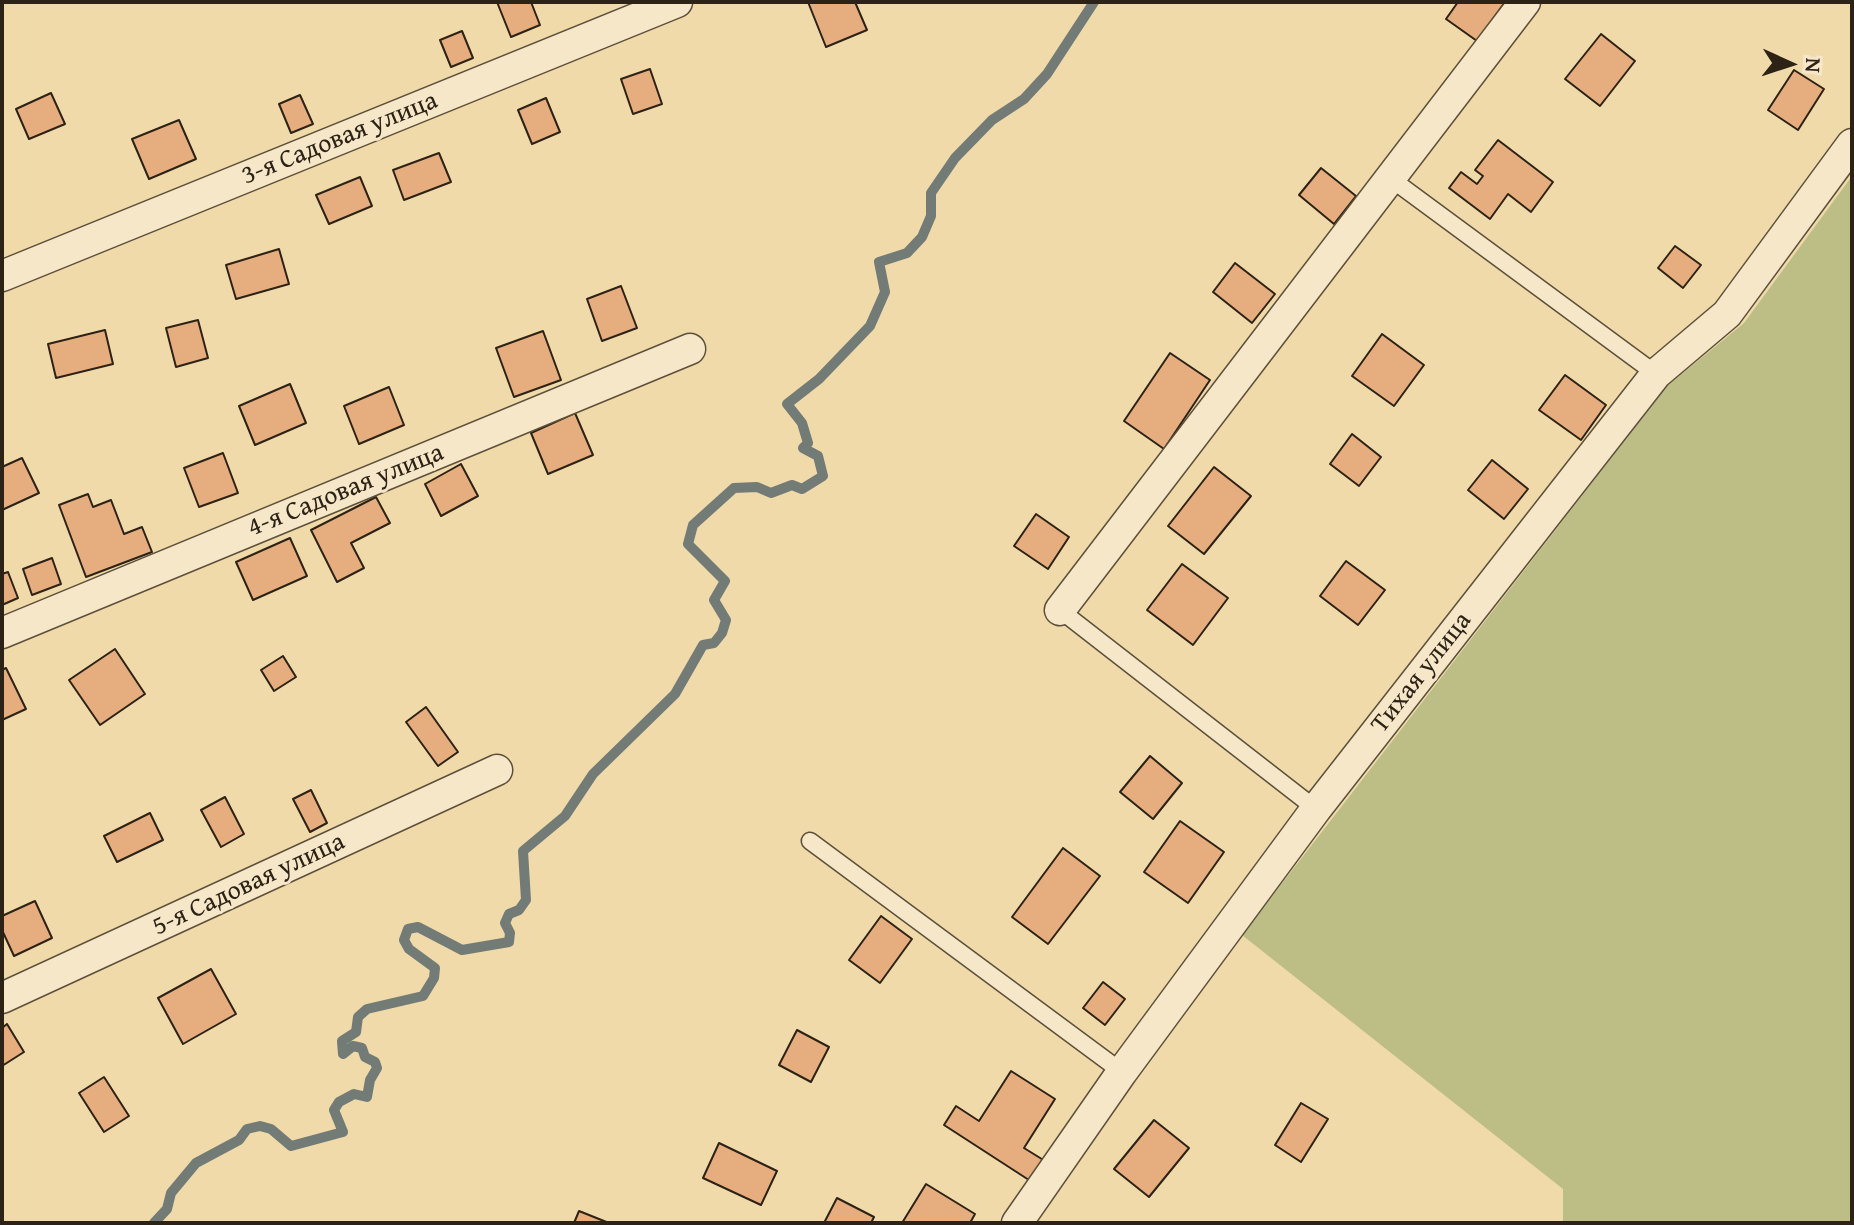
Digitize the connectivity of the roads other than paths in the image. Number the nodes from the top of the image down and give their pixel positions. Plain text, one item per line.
1 (677, 2) edge
2 (1525, 2) edge
3 (1852, 144) edge
4 (1390, 178) junction
5 (2, 276) edge
6 (690, 349) dead end
7 (1656, 374) junction
8 (1060, 610) joint
9 (2, 633) edge
10 (497, 770) dead end
11 (1316, 809) junction
12 (810, 841) dead end
13 (2, 998) edge
14 (1122, 1072) junction
15 (1017, 1223) edge

1 - 5 street, 3-я Садовая улица
2 - 4 street
3 - 7 street, Тихая улица
4 - 7 lane
4 - 8 street
6 - 9 street, 4-я Садовая улица
7 - 11 street, Тихая улица
8 - 11 lane
10 - 13 street, 5-я Садовая улица
11 - 14 street, Тихая улица
12 - 14 lane
14 - 15 street, Тихая улица

